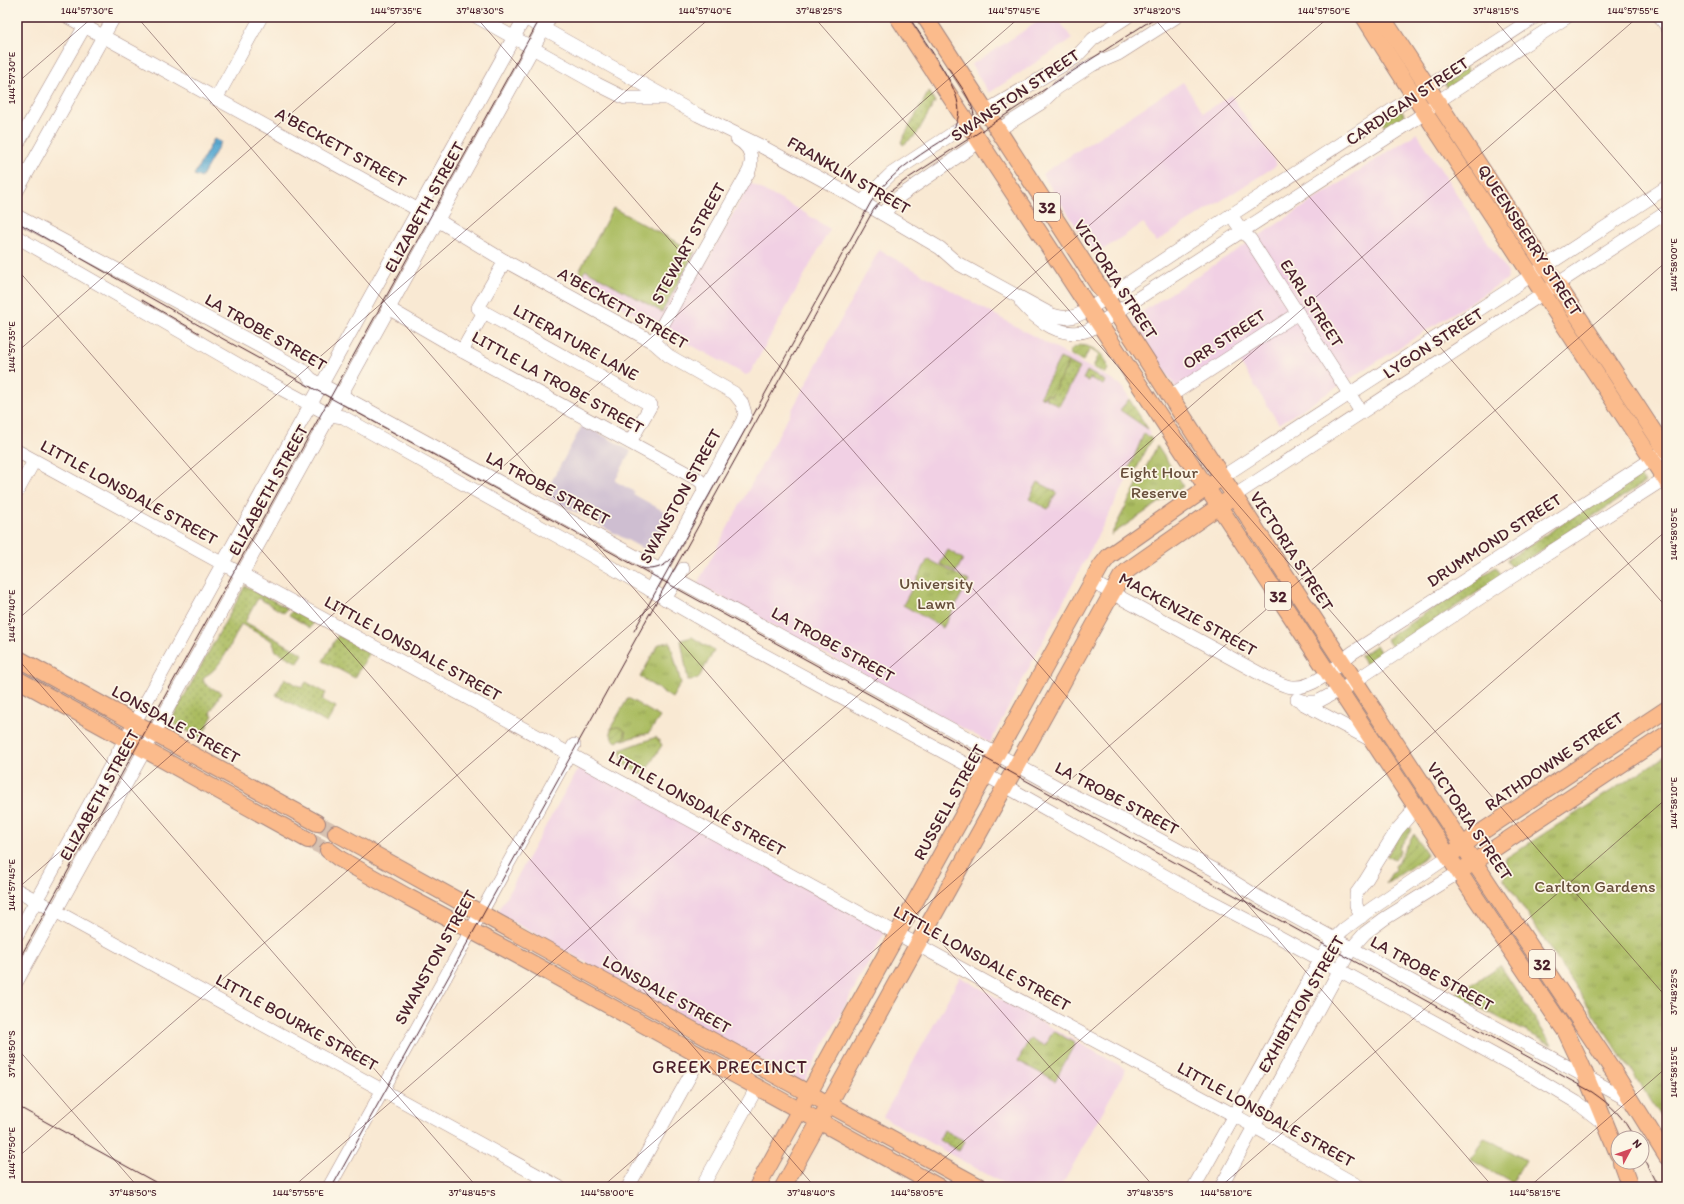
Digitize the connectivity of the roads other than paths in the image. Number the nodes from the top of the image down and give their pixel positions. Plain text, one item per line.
1 (68, 17) edge
2 (114, 17) edge
3 (261, 17) edge
4 (477, 17) edge
5 (524, 17) edge
6 (898, 17) edge
7 (925, 17) edge
8 (1127, 17) edge
9 (1176, 17) edge
10 (1364, 17) edge
11 (1382, 17) edge
12 (1535, 17) edge
13 (1567, 17) edge
14 (1660, 17) edge
15 (87, 22) edge
16 (547, 23) edge
17 (1667, 27) edge
18 (102, 37) junction
19 (513, 37) junction
20 (533, 48) junction
21 (1428, 87) junction
22 (1414, 97) junction
23 (668, 98) junction
24 (216, 99) junction
25 (1438, 102) junction
26 (986, 111) junction
27 (1425, 113) junction
28 (967, 124) junction
29 (723, 127) junction
30 (998, 130) junction
31 (751, 141) junction
32 (979, 142) junction
33 (17, 145) edge
34 (1471, 154) junction
35 (751, 160) junction
36 (1458, 164) junction
37 (1667, 187) edge
38 (17, 191) edge
39 (1256, 198) junction
40 (862, 202) junction
41 (418, 210) junction
42 (1667, 212) edge
43 (883, 214) junction
44 (1231, 215) junction
45 (1267, 215) junction
46 (17, 216) edge
47 (437, 220) junction
48 (1242, 231) junction
49 (17, 237) edge
50 (505, 261) junction
51 (1546, 266) junction
52 (1532, 276) junction
53 (1558, 284) junction
54 (1009, 291) junction
55 (1543, 294) junction
56 (1106, 298) junction
57 (388, 308) junction
58 (478, 308) dead end
59 (1090, 309) junction
60 (1116, 313) junction
61 (1298, 313) junction
62 (1099, 324) junction
63 (653, 342) junction
64 (462, 350) junction
65 (1606, 358) junction
66 (1591, 367) junction
67 (321, 384) junction
68 (1350, 394) junction
69 (341, 395) junction
70 (1170, 396) junction
71 (311, 404) junction
72 (1361, 412) junction
73 (330, 415) junction
74 (743, 420) joint
75 (630, 442) junction
76 (1667, 450) edge
77 (17, 451) edge
78 (1652, 459) junction
79 (34, 461) junction
80 (1222, 477) junction
81 (1666, 479) edge
82 (1207, 487) junction
83 (17, 492) edge
84 (704, 492) junction
85 (1234, 496) junction
86 (1219, 506) junction
87 (222, 564) junction
88 (661, 570) junction
89 (680, 574) junction
90 (242, 575) junction
91 (1092, 582) junction
92 (650, 590) junction
93 (1112, 593) junction
94 (665, 599) junction
95 (17, 658) edge
96 (1342, 662) junction
97 (1042, 672) junction
98 (1328, 673) junction
99 (1266, 678) junction
100 (17, 679) edge
101 (1355, 681) junction
102 (1062, 682) junction
103 (1340, 691) junction
104 (1297, 699) junction
105 (1667, 709) edge
106 (135, 722) junction
107 (154, 733) junction
108 (1667, 734) edge
109 (126, 739) junction
110 (1375, 743) junction
111 (572, 749) junction
112 (145, 750) junction
113 (998, 754) junction
114 (1017, 764) junction
115 (986, 775) junction
116 (1005, 786) junction
117 (1544, 791) junction
118 (1414, 803) junction
119 (1555, 808) junction
120 (317, 823) tunnel mouth
121 (336, 833) tunnel mouth
122 (308, 840) tunnel mouth
123 (1463, 845) junction
124 (328, 850) tunnel mouth
125 (1449, 856) junction
126 (1474, 862) junction
127 (1459, 872) junction
128 (17, 890) edge
129 (36, 900) junction
130 (55, 911) junction
131 (481, 913) junction
132 (1361, 917) junction
133 (471, 931) junction
134 (898, 933) junction
135 (17, 936) edge
136 (526, 938) junction
137 (1334, 939) junction
138 (917, 944) junction
139 (1351, 949) junction
140 (517, 954) junction
141 (1321, 959) junction
142 (1339, 969) junction
143 (17, 981) edge
144 (605, 982) junction
145 (596, 999) junction
146 (648, 1006) junction
147 (638, 1022) junction
148 (840, 1037) junction
149 (860, 1048) junction
150 (701, 1056) junction
151 (1586, 1078) junction
152 (757, 1087) junction
153 (383, 1090) junction
154 (808, 1094) junction
155 (1244, 1097) junction
156 (1632, 1102) junction
157 (828, 1105) junction
158 (1264, 1108) junction
159 (799, 1110) junction
160 (1234, 1115) junction
161 (848, 1116) junction
162 (819, 1122) junction
163 (1607, 1126) junction
164 (1254, 1127) junction
165 (839, 1133) junction
166 (1610, 1134) edge
167 (921, 1155) junction
168 (1667, 1157) edge
169 (1624, 1170) edge
170 (912, 1172) junction
171 (329, 1187) edge
172 (559, 1187) edge
173 (628, 1187) edge
174 (702, 1187) edge
175 (756, 1187) edge
176 (783, 1187) edge
177 (939, 1187) edge
178 (980, 1187) edge
179 (1196, 1187) edge
180 (1221, 1187) edge
181 (1360, 1187) edge
182 (1630, 1187) edge

1 - 15 street, A'BECKETT STREET
2 - 18 street
3 - 24 street
4 - 19 street, FRANKLIN STREET
5 - 16 street, FRANKLIN STREET
5 - 19 street, ELIZABETH STREET
6 - 28 main road, 32
7 - 26 main road, VICTORIA STREET / 32
8 - 26 street, SWANSTON STREET
9 - 30 street, SWANSTON STREET
10 - 22 main road, QUEENSBERRY STREET
11 - 21 main road, QUEENSBERRY STREET
12 - 21 street, CARDIGAN STREET
13 - 25 street, CARDIGAN STREET
14 - 17 street
15 - 18 street, A'BECKETT STREET
15 - 33 street
16 - 20 street, ELIZABETH STREET
16 - 23 street, FRANKLIN STREET
18 - 24 street, A'BECKETT STREET
18 - 38 street
19 - 20 street, FRANKLIN STREET
19 - 41 street, ELIZABETH STREET
20 - 23 street, FRANKLIN STREET
20 - 47 street, ELIZABETH STREET
21 - 22 street, CARDIGAN STREET
21 - 25 main road, QUEENSBERRY STREET
22 - 27 main road, QUEENSBERRY STREET
22 - 39 street, CARDIGAN STREET
23 - 29 street, FRANKLIN STREET
24 - 41 street, A'BECKETT STREET
25 - 27 street, CARDIGAN STREET
25 - 34 main road, QUEENSBERRY STREET
26 - 28 main road, SWANSTON STREET
26 - 30 main road, VICTORIA STREET / 32
27 - 36 main road, QUEENSBERRY STREET
27 - 45 street, CARDIGAN STREET
28 - 32 main road, 32
28 - 40 street, SWANSTON STREET
29 - 31 street, FRANKLIN STREET
29 - 35 street
30 - 32 main road, SWANSTON STREET
30 - 56 main road, VICTORIA STREET / 32
31 - 35 street, STEWART STREET
31 - 40 street, FRANKLIN STREET
32 - 43 street, SWANSTON STREET
32 - 59 main road, 32
34 - 36 main road
34 - 51 main road, QUEENSBERRY STREET
35 - 63 street, STEWART STREET
36 - 52 main road, QUEENSBERRY STREET
37 - 51 street, LYGON STREET
39 - 44 street, CARDIGAN STREET
39 - 45 street
40 - 43 street, FRANKLIN STREET
41 - 47 street, A'BECKETT STREET
41 - 67 street, ELIZABETH STREET
42 - 53 street, LYGON STREET
43 - 54 street, FRANKLIN STREET
44 - 48 street, EARL STREET
44 - 56 street, CARDIGAN STREET
45 - 48 street, CARDIGAN STREET
46 - 67 street, LA TROBE STREET
47 - 50 street, A'BECKETT STREET
47 - 57 street, ELIZABETH STREET
48 - 60 street, CARDIGAN STREET
48 - 61 street, EARL STREET
49 - 71 street
50 - 58 street
50 - 63 street, A'BECKETT STREET
51 - 52 street, LYGON STREET
51 - 53 main road, QUEENSBERRY STREET
52 - 55 main road, QUEENSBERRY STREET
52 - 68 street, LYGON STREET
53 - 55 street, LYGON STREET
53 - 65 main road, QUEENSBERRY STREET
54 - 59 street, FRANKLIN STREET
54 - 62 street, FRANKLIN STREET
55 - 66 main road, QUEENSBERRY STREET
55 - 72 street, LYGON STREET
56 - 59 street, CARDIGAN STREET
56 - 60 main road, VICTORIA STREET / 32
57 - 64 street, LITTLE LA TROBE STREET
57 - 69 street, ELIZABETH STREET
59 - 62 main road, 32
60 - 62 street, CARDIGAN STREET
60 - 70 main road, VICTORIA STREET / 32
61 - 68 street, EARL STREET
61 - 70 street, ORR STREET
62 - 82 main road, 32
63 - 74 street, A'BECKETT STREET
64 - 75 street, LITTLE LA TROBE STREET
64 - 75 street, LITERATURE LANE
65 - 66 main road
65 - 76 main road, QUEENSBERRY STREET
66 - 78 main road, QUEENSBERRY STREET
67 - 69 street, LA TROBE STREET
67 - 71 street, ELIZABETH STREET
68 - 72 street, EARL STREET
68 - 80 street, LYGON STREET
69 - 73 street, ELIZABETH STREET
69 - 88 street, LA TROBE STREET
70 - 80 main road, VICTORIA STREET / 32
71 - 73 street
71 - 87 street, ELIZABETH STREET
72 - 85 street, LYGON STREET
73 - 90 street, ELIZABETH STREET
73 - 92 street
74 - 84 street, SWANSTON STREET
75 - 84 street, LITTLE LA TROBE STREET
76 - 78 street, DRUMMOND STREET
77 - 79 street, LITTLE LONSDALE STREET
78 - 81 main road, QUEENSBERRY STREET
78 - 96 street, DRUMMOND STREET
79 - 83 street
79 - 87 street, LITTLE LONSDALE STREET
80 - 82 main road, RUSSELL STREET
80 - 85 main road, VICTORIA STREET / 32
81 - 101 street
82 - 86 main road, 32
82 - 91 main road, RUSSELL STREET
84 - 88 street, SWANSTON STREET
85 - 86 main road, LYGON STREET
85 - 96 main road, VICTORIA STREET / 32
86 - 93 main road
86 - 98 main road, 32
87 - 90 street, LITTLE LONSDALE STREET
87 - 106 street, ELIZABETH STREET
88 - 89 street, LA TROBE STREET
88 - 92 street, SWANSTON STREET
89 - 94 street
89 - 113 street, LA TROBE STREET
90 - 107 street, ELIZABETH STREET
90 - 111 street, LITTLE LONSDALE STREET
91 - 93 street, MACKENZIE STREET
91 - 97 main road, RUSSELL STREET
92 - 94 street
93 - 99 street, MACKENZIE STREET
93 - 102 main road
94 - 115 street
95 - 106 main road, LONSDALE STREET
96 - 98 street, MACKENZIE STREET
96 - 101 main road, VICTORIA STREET / 32
97 - 102 main road
97 - 113 main road, RUSSELL STREET
98 - 99 street, MACKENZIE STREET
98 - 103 main road, 32
99 - 104 street, MACKENZIE STREET
100 - 109 main road
101 - 103 street, MACKENZIE STREET
101 - 123 main road, VICTORIA STREET / 32
102 - 114 main road
103 - 104 street, MACKENZIE STREET
103 - 110 main road, 32
104 - 110 street, MACKENZIE STREET
105 - 117 main road, RATHDOWNE STREET
106 - 107 main road, LONSDALE STREET
106 - 109 street, ELIZABETH STREET
107 - 112 street, ELIZABETH STREET
107 - 120 main road, LONSDALE STREET
108 - 119 main road
109 - 112 main road
109 - 129 street, ELIZABETH STREET
110 - 118 main road, 32
111 - 131 street, SWANSTON STREET
111 - 134 street, LITTLE LONSDALE STREET
112 - 122 main road
112 - 130 street, ELIZABETH STREET
113 - 114 street, LA TROBE STREET
113 - 115 main road, RUSSELL STREET
114 - 116 main road
114 - 137 street, LA TROBE STREET
115 - 116 street
115 - 134 main road, RUSSELL STREET
116 - 138 main road
116 - 141 street
117 - 119 main road
117 - 123 main road, RATHDOWNE STREET
118 - 125 main road, 32
118 - 132 street
119 - 126 main road
121 - 131 main road, LONSDALE STREET
123 - 125 main road, EXHIBITION STREET
123 - 126 main road, VICTORIA STREET / 32
124 - 133 main road
125 - 127 main road, 32
125 - 132 street, EXHIBITION STREET
126 - 127 main road, EXHIBITION STREET
126 - 156 main road, VICTORIA STREET / 32
127 - 139 street, EXHIBITION STREET
127 - 151 main road, 32
128 - 129 street, LITTLE BOURKE STREET
129 - 130 street, LITTLE BOURKE STREET
129 - 135 street, ELIZABETH STREET
130 - 143 street, ELIZABETH STREET
130 - 153 street, LITTLE BOURKE STREET
131 - 133 street, SWANSTON STREET
131 - 136 main road, LONSDALE STREET
132 - 137 street, EXHIBITION STREET
133 - 140 main road
133 - 153 street, SWANSTON STREET
134 - 138 street, LITTLE LONSDALE STREET
134 - 148 main road, RUSSELL STREET
136 - 140 main road
136 - 144 main road, LONSDALE STREET
137 - 139 street, LA TROBE STREET
137 - 141 street, EXHIBITION STREET
138 - 149 main road
138 - 160 street, LITTLE LONSDALE STREET
139 - 142 street, EXHIBITION STREET
139 - 151 street, LA TROBE STREET
140 - 145 main road
141 - 142 street
141 - 155 street, EXHIBITION STREET
142 - 158 street, EXHIBITION STREET
142 - 163 street
144 - 145 main road
144 - 146 main road, LONSDALE STREET
145 - 147 main road
146 - 147 main road
146 - 154 main road, LONSDALE STREET
147 - 150 main road
148 - 149 main road
148 - 154 main road, RUSSELL STREET
149 - 157 main road
150 - 152 main road
150 - 173 street
151 - 156 street, LA TROBE STREET
151 - 163 main road, 32
152 - 159 main road
152 - 174 street
153 - 171 street, SWANSTON STREET
153 - 172 street, LITTLE BOURKE STREET
154 - 157 main road, LONSDALE STREET
154 - 159 main road, RUSSELL STREET
155 - 158 street
155 - 160 street, EXHIBITION STREET
156 - 168 main road, 32
157 - 161 main road, LONSDALE STREET
157 - 162 main road
158 - 164 street, EXHIBITION STREET
159 - 162 main road
159 - 175 main road, RUSSELL STREET
160 - 164 street, LITTLE LONSDALE STREET
160 - 179 street, EXHIBITION STREET
161 - 165 main road
161 - 167 main road, LONSDALE STREET
162 - 165 main road
162 - 176 main road
163 - 166 main road, 32
164 - 180 street, EXHIBITION STREET
164 - 181 street, LITTLE LONSDALE STREET
165 - 170 main road
167 - 170 main road
167 - 178 main road, LONSDALE STREET
169 - 182 main road
170 - 177 main road

